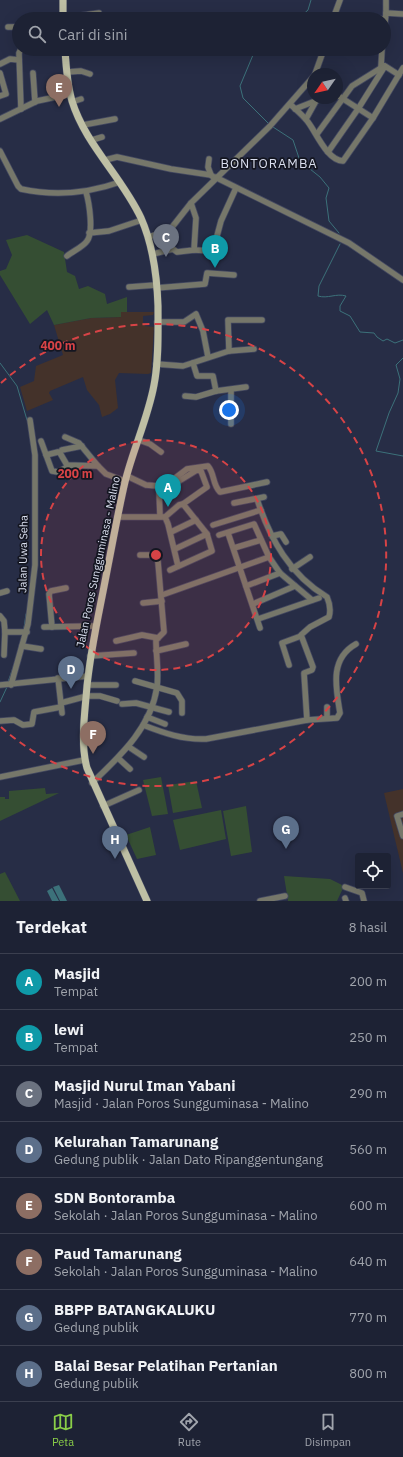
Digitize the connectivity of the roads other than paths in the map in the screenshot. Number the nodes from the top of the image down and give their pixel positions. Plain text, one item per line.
1 (62, 0) edge
2 (340, 0) edge
3 (386, 0) edge
4 (63, 12) edge
5 (336, 12) edge
6 (385, 12) edge
7 (403, 14) edge
8 (391, 15) edge
9 (8, 27) dead end
10 (12, 27) edge
11 (19, 56) edge
12 (65, 56) edge
13 (322, 56) edge
14 (382, 56) edge
15 (19, 60) junction
16 (0, 64) edge
17 (383, 67) junction
18 (318, 68) edge
19 (403, 68) edge
20 (66, 72) junction
21 (0, 73) edge
22 (33, 73) dead end
23 (90, 74) dead end
24 (399, 75) junction
25 (307, 84) edge
26 (70, 94) junction
27 (343, 94) edge
28 (0, 96) edge
29 (81, 99) dead end
30 (343, 99) edge
31 (35, 102) junction
32 (72, 102) junction
33 (290, 104) junction
34 (308, 104) edge
35 (314, 104) edge
36 (336, 104) edge
37 (21, 109) junction
38 (295, 109) junction
39 (358, 109) junction
40 (373, 118) junction
41 (0, 119) edge
42 (115, 119) dead end
43 (306, 119) junction
44 (82, 125) junction
45 (317, 134) junction
46 (102, 137) dead end
47 (92, 140) junction
48 (0, 151) edge
49 (328, 152) junction
50 (209, 159) dead end
51 (105, 160) junction
52 (214, 177) junction
53 (120, 182) junction
54 (236, 188) junction
55 (86, 192) junction
56 (192, 206) junction
57 (142, 220) junction
58 (89, 233) junction
59 (148, 237) junction
60 (194, 250) junction
61 (153, 254) junction
62 (67, 256) dead end
63 (234, 275) dead end
64 (403, 280) edge
65 (156, 286) junction
66 (129, 287) dead end
67 (262, 320) dead end
68 (157, 322) junction
69 (254, 349) dead end
70 (229, 350) junction
71 (208, 357) junction
72 (193, 363) junction
73 (156, 364) junction
74 (246, 387) dead end
75 (230, 390) junction
76 (216, 391) junction
77 (185, 396) dead end
78 (30, 420) dead end
79 (232, 424) dead end
80 (65, 437) dead end
81 (139, 440) junction
82 (41, 441) dead end
83 (82, 446) junction
84 (60, 452) junction
85 (161, 452) dead end
86 (46, 454) junction
87 (69, 466) junction
88 (98, 466) junction
89 (126, 479) junction
90 (267, 482) dead end
91 (264, 497) dead end
92 (257, 499) junction
93 (234, 503) dead end
94 (182, 504) junction
95 (261, 510) junction
96 (117, 517) junction
97 (162, 517) junction
98 (196, 520) junction
99 (213, 525) dead end
100 (171, 532) junction
101 (228, 532) junction
102 (207, 534) junction
103 (218, 536) dead end
104 (272, 536) junction
105 (261, 540) junction
106 (286, 542) dead end
107 (234, 548) junction
108 (175, 549) junction
109 (140, 555) dead end
110 (270, 557) junction
111 (310, 557) dead end
112 (178, 566) junction
113 (239, 567) junction
114 (292, 569) junction
115 (170, 570) dead end
116 (280, 573) junction
117 (246, 586) junction
118 (295, 586) junction
119 (66, 588) dead end
120 (6, 591) dead end
121 (0, 593) edge
122 (162, 595) junction
123 (319, 598) dead end
124 (312, 600) junction
125 (162, 601) junction
126 (143, 603) dead end
127 (253, 604) junction
128 (0, 616) edge
129 (258, 619) junction
130 (95, 626) junction
131 (44, 627) dead end
132 (52, 627) junction
133 (260, 628) dead end
134 (5, 631) junction
135 (25, 632) junction
136 (301, 636) junction
137 (158, 638) junction
138 (116, 641) dead end
139 (186, 644) dead end
140 (356, 644) dead end
141 (22, 646) junction
142 (41, 650) dead end
143 (156, 651) junction
144 (134, 652) dead end
145 (4, 655) dead end
146 (90, 656) junction
147 (289, 665) dead end
148 (88, 676) junction
149 (58, 678) junction
150 (135, 681) dead end
151 (5, 685) edge
152 (88, 685) junction
153 (116, 685) dead end
154 (157, 688) junction
155 (0, 692) edge
156 (87, 696) junction
157 (151, 706) junction
158 (327, 707) dead end
159 (61, 708) junction
160 (169, 712) dead end
161 (182, 713) dead end
162 (147, 717) junction
163 (327, 718) junction
164 (307, 720) junction
165 (0, 721) edge
166 (165, 724) dead end
167 (143, 725) junction
168 (129, 746) junction
169 (144, 757) dead end
170 (118, 758) junction
171 (84, 760) junction
172 (130, 769) dead end
173 (0, 777) edge
174 (92, 783) junction
175 (139, 790) dead end
176 (103, 806) junction
177 (403, 814) edge
178 (403, 834) edge
179 (344, 887) dead end
180 (285, 896) dead end
181 (147, 901) edge
182 (260, 901) edge
183 (364, 901) edge

1 - 4 main road
2 - 5 street
3 - 6 street
7 - 8 street
9 - 10 street
11 - 15 street
12 - 20 main road, Jalan Poros Sungguminasa - Malino
13 - 18 street
14 - 17 street
15 - 16 street
15 - 37 street
17 - 24 street
17 - 27 street
17 - 39 street
19 - 24 street
20 - 23 street
20 - 26 main road, Jalan Poros Sungguminasa - Malino
21 - 28 street
22 - 31 street
24 - 40 street
25 - 33 street
26 - 31 street
26 - 32 main road, Jalan Poros Sungguminasa - Malino
29 - 32 street
30 - 39 street
31 - 37 street
32 - 44 main road, Jalan Poros Sungguminasa - Malino
33 - 38 street
33 - 52 street
34 - 38 street
35 - 43 street
36 - 45 street
37 - 41 street
38 - 43 street
39 - 40 street
39 - 49 street
40 - 49 street
42 - 44 street
43 - 45 street
44 - 47 main road, Jalan Poros Sungguminasa - Malino
45 - 49 street
46 - 47 street
47 - 51 main road, Jalan Poros Sungguminasa - Malino
48 - 55 street
50 - 52 street
51 - 52 street
51 - 53 main road, Jalan Poros Sungguminasa - Malino
52 - 54 street
52 - 56 street
53 - 55 street
53 - 57 main road, Jalan Poros Sungguminasa - Malino
54 - 60 street
54 - 64 street
55 - 58 street
56 - 59 street
56 - 60 street
57 - 58 street
57 - 59 main road, Jalan Poros Sungguminasa - Malino
58 - 62 street
59 - 61 main road, Jalan Poros Sungguminasa - Malino
60 - 61 street
61 - 65 main road, Jalan Poros Sungguminasa - Malino
63 - 65 street
65 - 66 street
65 - 68 main road, Jalan Poros Sungguminasa - Malino
67 - 70 street
68 - 71 street
68 - 73 main road, Jalan Poros Sungguminasa - Malino
69 - 70 street
70 - 71 street
71 - 72 street
72 - 73 street
72 - 76 street
73 - 81 main road, Jalan Poros Sungguminasa - Malino
74 - 75 street
75 - 76 street
75 - 79 street
76 - 77 street
78 - 135 street, Jalan Uwa Seha
80 - 83 street
81 - 85 street
81 - 89 main road, Jalan Poros Sungguminasa - Malino
82 - 86 street
83 - 84 street
83 - 88 street
84 - 86 street
84 - 87 street
86 - 87 street
87 - 88 street
88 - 89 street
89 - 90 street
89 - 96 main road, Jalan Poros Sungguminasa - Malino
91 - 92 street
92 - 93 street
92 - 95 street
94 - 97 street
94 - 97 street
94 - 98 street
95 - 99 street
95 - 104 street
96 - 97 street
96 - 130 main road, Jalan Poros Sungguminasa - Malino
97 - 100 street
98 - 100 street
98 - 102 street
100 - 108 street
101 - 103 street
101 - 105 street
101 - 107 street
102 - 108 street
102 - 112 street
104 - 106 street
104 - 114 street
105 - 107 street
105 - 110 street
107 - 113 street
108 - 112 street
109 - 122 street
110 - 113 street
110 - 116 street
111 - 114 street
112 - 115 street
113 - 117 street
113 - 122 street
114 - 136 street
116 - 117 street
116 - 118 street
117 - 127 street
118 - 124 street
118 - 127 street
119 - 132 street
120 - 121 street
122 - 125 street
123 - 124 street
124 - 129 street
125 - 126 street
125 - 137 street
127 - 129 street
128 - 134 street
129 - 133 street
130 - 132 street
130 - 146 main road, Jalan Poros Sungguminasa - Malino
131 - 132 street
134 - 135 street
134 - 145 street
135 - 141 street, Jalan Uwa Seha
136 - 147 street
136 - 164 street
137 - 138 street
137 - 143 street
139 - 143 street
140 - 163 street
141 - 142 street
141 - 151 street, Jalan Uwa Seha
143 - 154 street
144 - 146 street
146 - 148 main road, Jalan Poros Sungguminasa - Malino
148 - 149 street
148 - 152 main road, Jalan Poros Sungguminasa - Malino
149 - 151 street
149 - 159 street
150 - 154 street
151 - 155 street, Jalan Uwa Seha
152 - 153 street
152 - 156 main road, Jalan Poros Sungguminasa - Malino
154 - 157 street
154 - 161 street
156 - 157 street
156 - 159 street
156 - 171 main road, Jalan Poros Sungguminasa - Malino
157 - 160 street
157 - 162 street
158 - 163 street
159 - 165 street
162 - 166 street
162 - 167 street
163 - 164 street
164 - 167 street
167 - 168 street
168 - 169 street
168 - 170 street
170 - 172 street
170 - 174 street
171 - 173 street
171 - 174 main road, Jalan Poros Sungguminasa - Malino
174 - 176 main road, Jalan Poros Sungguminasa - Malino
175 - 176 street
176 - 181 main road, Jalan Poros Sungguminasa - Malino
177 - 178 street
179 - 183 street
180 - 182 street

